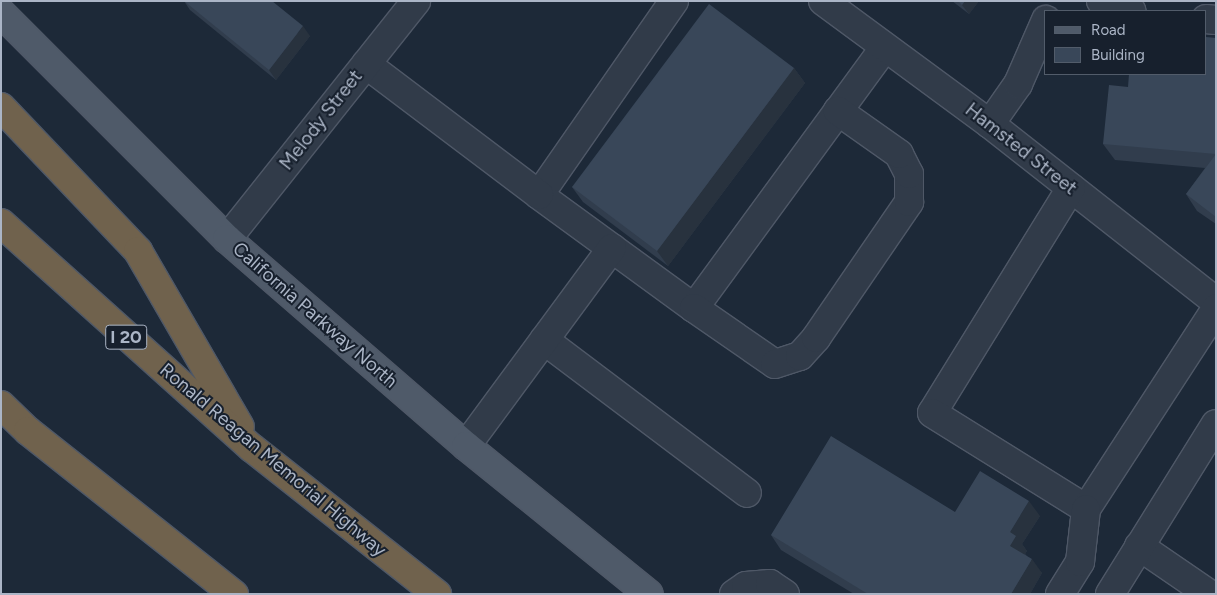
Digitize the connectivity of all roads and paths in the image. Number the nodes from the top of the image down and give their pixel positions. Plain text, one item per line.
1 (416, 1) edge
2 (674, 1) edge
3 (823, 1) edge
4 (1101, 1) edge
5 (1128, 10) edge
6 (1, 13) edge
7 (1044, 25) edge
8 (885, 46) junction
9 (366, 64) junction
10 (1, 107) edge
11 (838, 110) junction
12 (990, 124) junction
13 (1071, 188) junction
14 (539, 195) junction
15 (1, 223) edge
16 (227, 239) junction
17 (612, 248) junction
18 (1216, 302) edge
19 (694, 308) junction
20 (1216, 309) edge
21 (544, 340) junction
22 (1, 405) edge
23 (1, 413) edge
24 (1216, 424) edge
25 (28, 431) junction
26 (466, 446) junction
27 (252, 448) junction
28 (747, 493) dead end
29 (1086, 509) junction
30 (1139, 546) junction
31 (234, 594) edge
32 (437, 594) edge
33 (649, 594) edge
34 (734, 594) edge
35 (785, 594) edge
36 (1060, 594) edge
37 (1110, 594) edge
38 (1209, 594) edge

1 - 9 street, Melody Street
2 - 14 street
3 - 8 street, Hamsted Street
4 - 5 street
6 - 16 main road, California Parkway North
7 - 12 street
8 - 11 street
8 - 12 street, Hamsted Street
9 - 14 street
9 - 16 street, Melody Street
10 - 27 highway
11 - 19 street
11 - 19 street
12 - 13 street, Hamsted Street
13 - 18 street, Hamsted Street
13 - 29 street
14 - 17 street
15 - 27 highway, Ronald Reagan Memorial Highway / I 20
16 - 26 main road, California Parkway North
17 - 19 street
17 - 21 street
20 - 29 street
21 - 26 street
21 - 28 street
22 - 25 highway
23 - 25 highway
24 - 30 street
25 - 31 highway
26 - 33 main road, California Parkway North
27 - 32 highway, Ronald Reagan Memorial Highway / I 20
29 - 36 street
30 - 37 street
30 - 38 street
34 - 35 street

